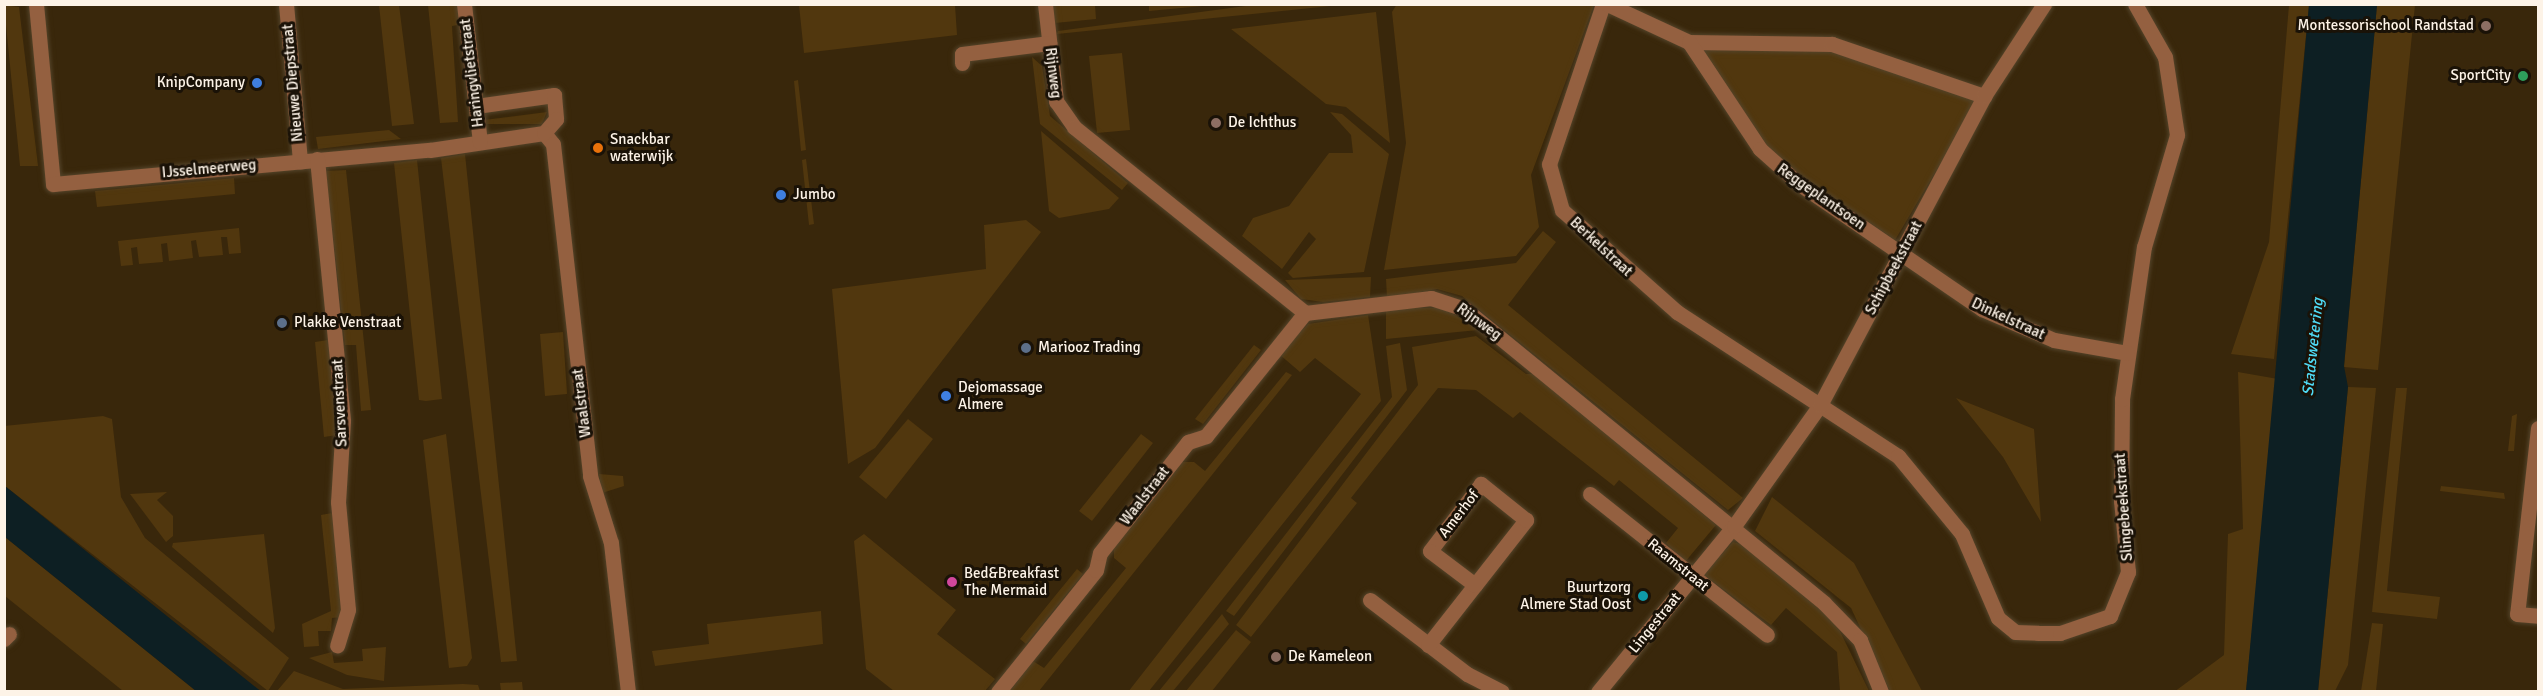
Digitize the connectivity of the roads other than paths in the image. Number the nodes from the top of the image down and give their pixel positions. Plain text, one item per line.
1 (36, 4) edge
2 (286, 4) edge
3 (464, 4) edge
4 (1045, 4) edge
5 (1603, 4) edge
6 (1607, 4) edge
7 (2044, 4) edge
8 (2135, 4) edge
9 (1689, 42) junction
10 (1049, 43) junction
11 (962, 63) dead end
12 (1984, 96) junction
13 (476, 106) junction
14 (544, 133) junction
15 (480, 142) junction
16 (317, 159) junction
17 (300, 161) junction
18 (1902, 254) junction
19 (1305, 313) junction
20 (2127, 353) junction
21 (1820, 405) junction
22 (2538, 428) edge
23 (1590, 494) dead end
24 (1734, 526) junction
25 (1692, 577) junction
26 (1475, 585) junction
27 (1370, 600) dead end
28 (2538, 616) edge
29 (1767, 635) dead end
30 (337, 645) dead end
31 (1428, 645) junction
32 (628, 692) edge
33 (998, 692) edge
34 (1502, 692) edge
35 (1598, 692) edge
36 (1881, 692) edge

1 - 17 street, IJsselmeerweg
2 - 17 street, Nieuwe Diepstraat
3 - 13 street, Haringvlietstraat
4 - 10 street, Rijnweg
5 - 21 street, Berkelstraat
6 - 9 street
7 - 12 street, Schipbeekstraat
8 - 20 street, Slingebeekstraat
9 - 12 street
9 - 18 street, Reggeplantsoen
10 - 11 street
10 - 19 street, Rijnweg
12 - 18 street, Schipbeekstraat
13 - 14 street
13 - 15 street, Haringvlietstraat
14 - 15 street, IJsselmeerweg
14 - 32 street, Waalstraat
15 - 16 street, IJsselmeerweg
16 - 17 street, IJsselmeerweg
16 - 30 street, Sarsvenstraat
18 - 20 street, Dinkelstraat
18 - 21 street, Schipbeekstraat
19 - 24 street, Rijnweg
19 - 33 street, Waalstraat
20 - 21 street, Slingebeekstraat
21 - 24 street, Schipbeekstraat
22 - 28 street
23 - 25 street, Raamstraat
24 - 25 street, Lingestraat
24 - 36 street, Rijnweg
25 - 29 street, Raamstraat
25 - 35 street, Lingestraat
26 - 26 street, Amerhof
26 - 31 street, Amerhof
27 - 31 street
31 - 34 street

